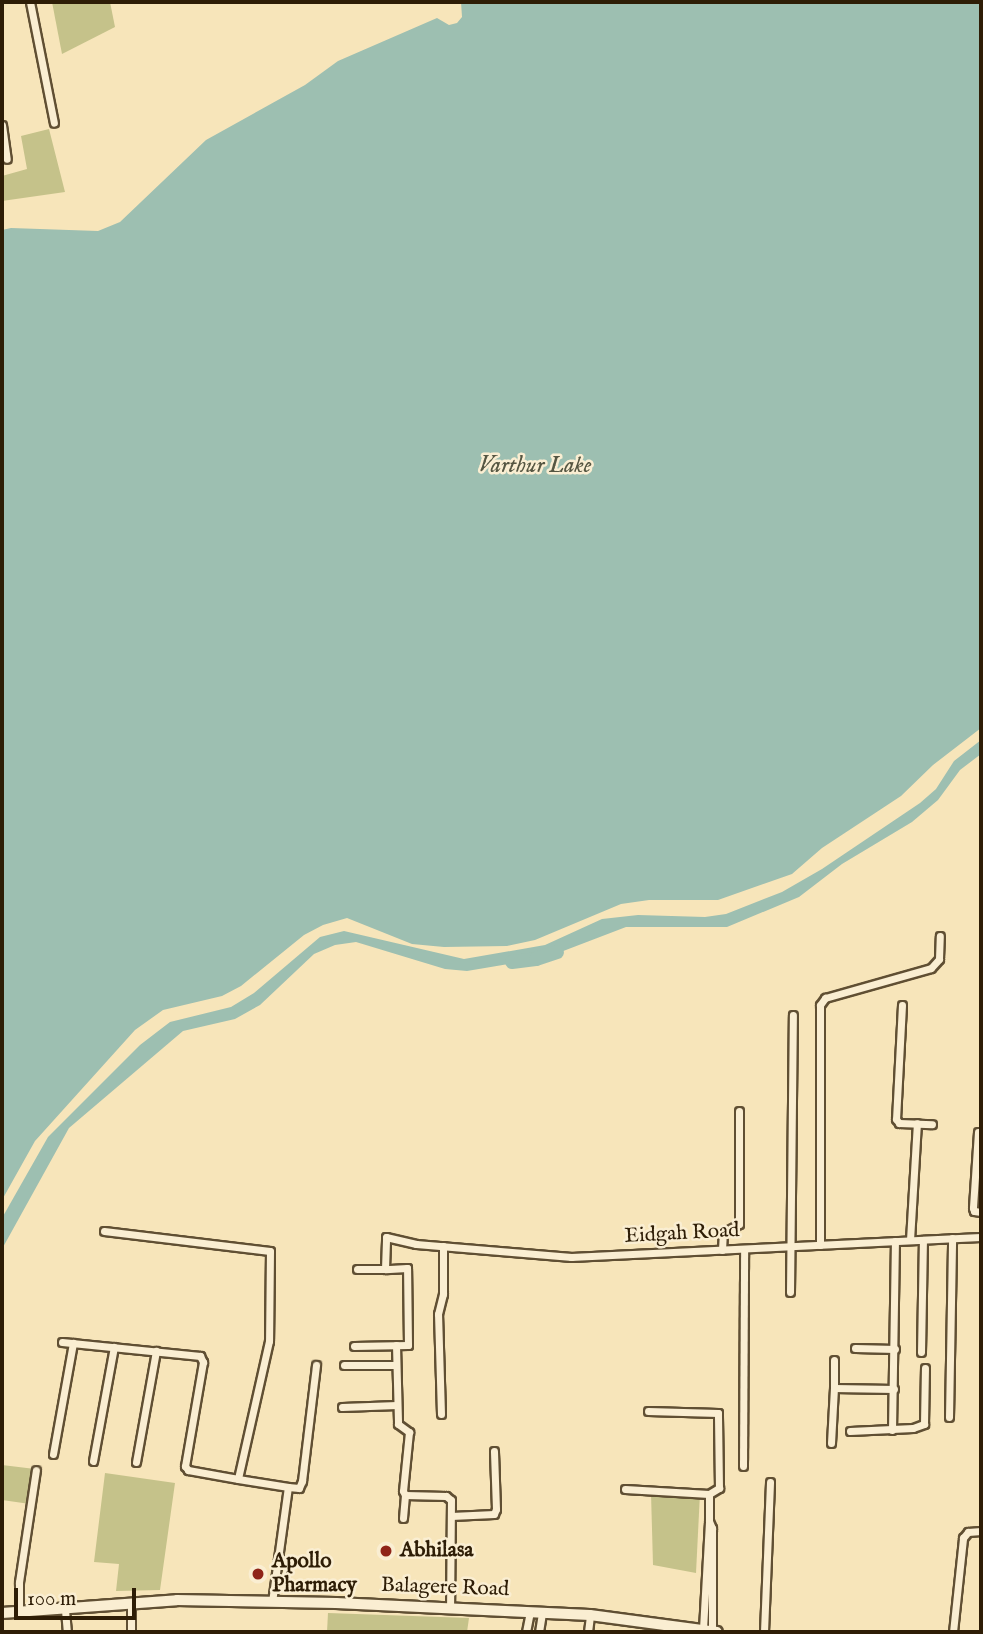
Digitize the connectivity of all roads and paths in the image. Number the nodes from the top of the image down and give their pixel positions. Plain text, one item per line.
1 (30, 2) edge
2 (54, 123) dead end
3 (2, 125) edge
4 (7, 159) dead end
5 (940, 936) dead end
6 (902, 1005) dead end
7 (793, 1015) dead end
8 (739, 1111) dead end
9 (917, 1123) junction
10 (932, 1124) dead end
11 (978, 1132) dead end
12 (981, 1212) edge
13 (104, 1231) dead end
14 (981, 1237) edge
15 (952, 1238) junction
16 (910, 1240) junction
17 (923, 1240) junction
18 (895, 1241) junction
19 (820, 1245) junction
20 (443, 1246) junction
21 (790, 1246) junction
22 (744, 1249) junction
23 (722, 1250) junction
24 (357, 1269) dead end
25 (385, 1269) junction
26 (790, 1292) dead end
27 (62, 1342) dead end
28 (73, 1343) junction
29 (396, 1345) junction
30 (354, 1346) dead end
31 (114, 1347) junction
32 (855, 1348) dead end
33 (895, 1349) junction
34 (156, 1351) junction
35 (921, 1352) dead end
36 (834, 1360) dead end
37 (316, 1365) dead end
38 (344, 1365) dead end
39 (396, 1365) junction
40 (925, 1368) dead end
41 (834, 1388) junction
42 (894, 1389) junction
43 (397, 1405) junction
44 (342, 1407) dead end
45 (648, 1411) dead end
46 (441, 1414) dead end
47 (949, 1417) dead end
48 (892, 1430) junction
49 (850, 1431) dead end
50 (831, 1443) dead end
51 (494, 1451) dead end
52 (53, 1454) dead end
53 (93, 1461) dead end
54 (136, 1462) dead end
55 (743, 1466) dead end
56 (36, 1470) dead end
57 (238, 1479) junction
58 (770, 1482) dead end
59 (288, 1487) junction
60 (625, 1489) dead end
61 (709, 1494) junction
62 (405, 1495) junction
63 (451, 1516) junction
64 (403, 1518) dead end
65 (981, 1531) edge
66 (272, 1602) junction
67 (131, 1604) junction
68 (450, 1608) junction
69 (65, 1610) junction
70 (530, 1611) junction
71 (542, 1612) junction
72 (2, 1613) edge
73 (19, 1613) junction
74 (590, 1615) junction
75 (710, 1631) edge
76 (67, 1632) edge
77 (131, 1632) edge
78 (526, 1632) edge
79 (539, 1632) edge
80 (588, 1632) edge
81 (764, 1632) edge
82 (953, 1632) edge

1 - 2 street
3 - 4 street
5 - 19 street
6 - 9 street
7 - 21 street
8 - 23 street
9 - 10 street
9 - 16 street
11 - 12 street
13 - 57 street
14 - 15 street, Eidgah Road
15 - 17 street, Eidgah Road
15 - 47 street
16 - 17 street, Eidgah Road
16 - 18 street, Eidgah Road
17 - 35 street
18 - 19 street, Eidgah Road
18 - 33 street
19 - 21 street, Eidgah Road
20 - 23 street, Eidgah Road
20 - 25 street, Eidgah Road
20 - 46 street
21 - 22 street, Eidgah Road
21 - 26 street
22 - 23 street, Eidgah Road
22 - 55 street
24 - 25 street
25 - 29 street
27 - 28 street
28 - 31 street
28 - 52 street
29 - 30 street
29 - 39 street
31 - 34 street
31 - 53 street
32 - 33 street
33 - 42 street
34 - 54 street
34 - 57 street
36 - 41 street
37 - 59 street
38 - 39 street
39 - 43 street
40 - 48 street
41 - 42 street
41 - 50 street
42 - 48 street
43 - 44 street
43 - 62 street
45 - 61 street
48 - 49 street
51 - 63 street
56 - 73 street
57 - 59 street
58 - 81 street
59 - 66 street
60 - 61 street
61 - 75 street
62 - 63 street
62 - 64 street
63 - 68 street
65 - 82 street
66 - 67 street, Balagere Road
66 - 68 street, Balagere Road
67 - 69 street, Balagere Road
67 - 77 street
68 - 70 street, Balagere Road
69 - 73 street, Balagere Road
69 - 76 street
70 - 71 street, Balagere Road
70 - 78 street
71 - 74 street, Balagere Road
71 - 79 street
72 - 73 street, Balagere Road
74 - 75 street, Balagere Road
74 - 80 street

